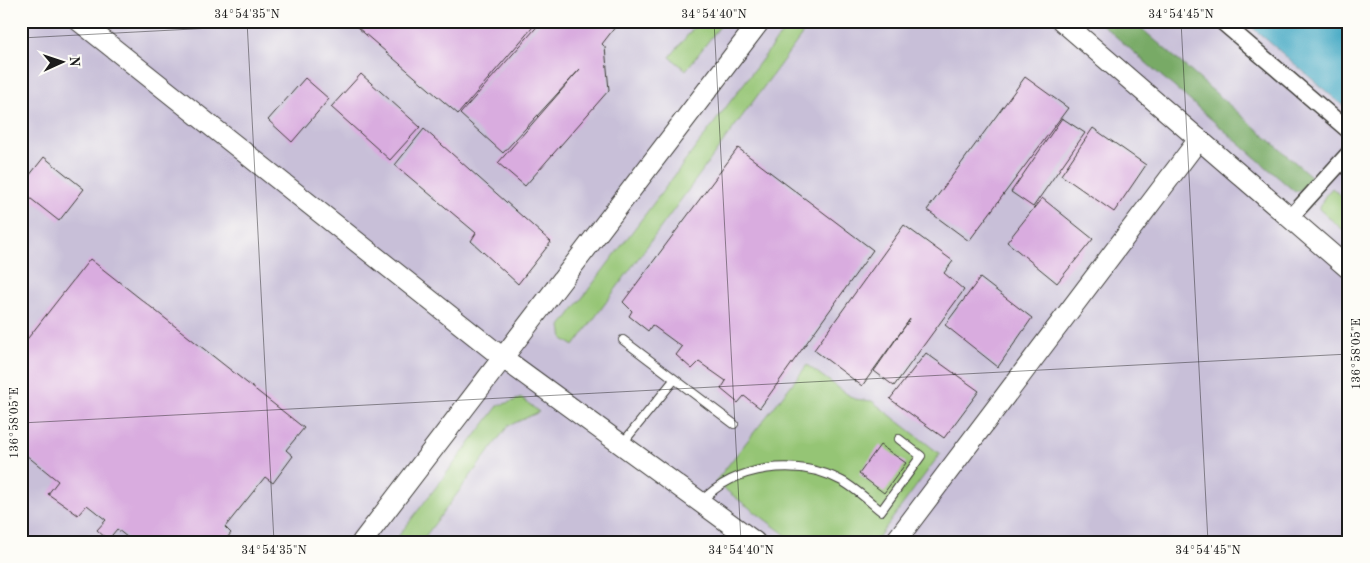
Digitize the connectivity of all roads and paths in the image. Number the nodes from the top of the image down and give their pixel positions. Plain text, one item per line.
1 (79, 21) edge
2 (760, 21) edge
3 (1062, 21) edge
4 (1221, 21) edge
5 (1349, 132) edge
6 (1199, 139) junction
7 (1349, 153) edge
8 (1290, 218) junction
9 (1349, 269) edge
10 (623, 340) dead end
11 (503, 358) junction
12 (674, 380) junction
13 (734, 424) dead end
14 (899, 439) dead end
15 (621, 445) junction
16 (701, 502) junction
17 (362, 542) edge
18 (755, 542) edge
19 (895, 542) edge

1 - 11 street
2 - 11 street
3 - 6 street
4 - 5 street
6 - 8 street
6 - 19 street
7 - 8 street
8 - 9 street
10 - 12 lane
11 - 15 street
11 - 17 street
12 - 13 lane
12 - 15 lane
14 - 16 lane
15 - 16 street
16 - 18 street

